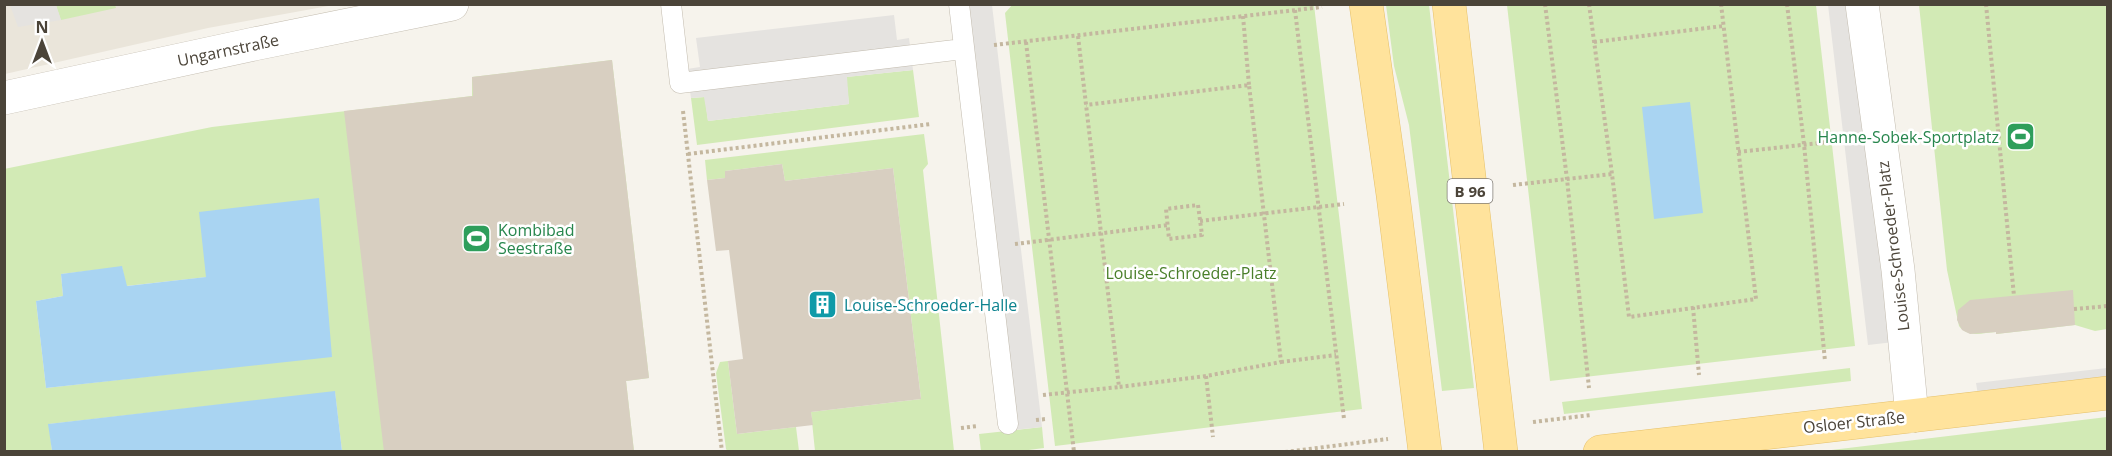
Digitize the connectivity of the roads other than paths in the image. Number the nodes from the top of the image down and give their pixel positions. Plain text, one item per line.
1 (452, 4) edge
2 (671, 4) edge
3 (959, 4) edge
4 (1366, 4) edge
5 (1449, 4) edge
6 (1862, 4) edge
7 (963, 49) junction
8 (4, 98) edge
9 (2108, 393) edge
10 (1912, 416) junction
11 (1008, 424) dead end
12 (1425, 452) edge
13 (1501, 452) edge
14 (1600, 452) edge

1 - 8 street, Ungarnstraße
2 - 7 lane
3 - 7 lane
4 - 12 main road
5 - 13 main road, B 96
6 - 10 street, Louise-Schroeder-Platz
7 - 11 lane
9 - 10 main road, Osloer Straße
10 - 14 main road, Osloer Straße

